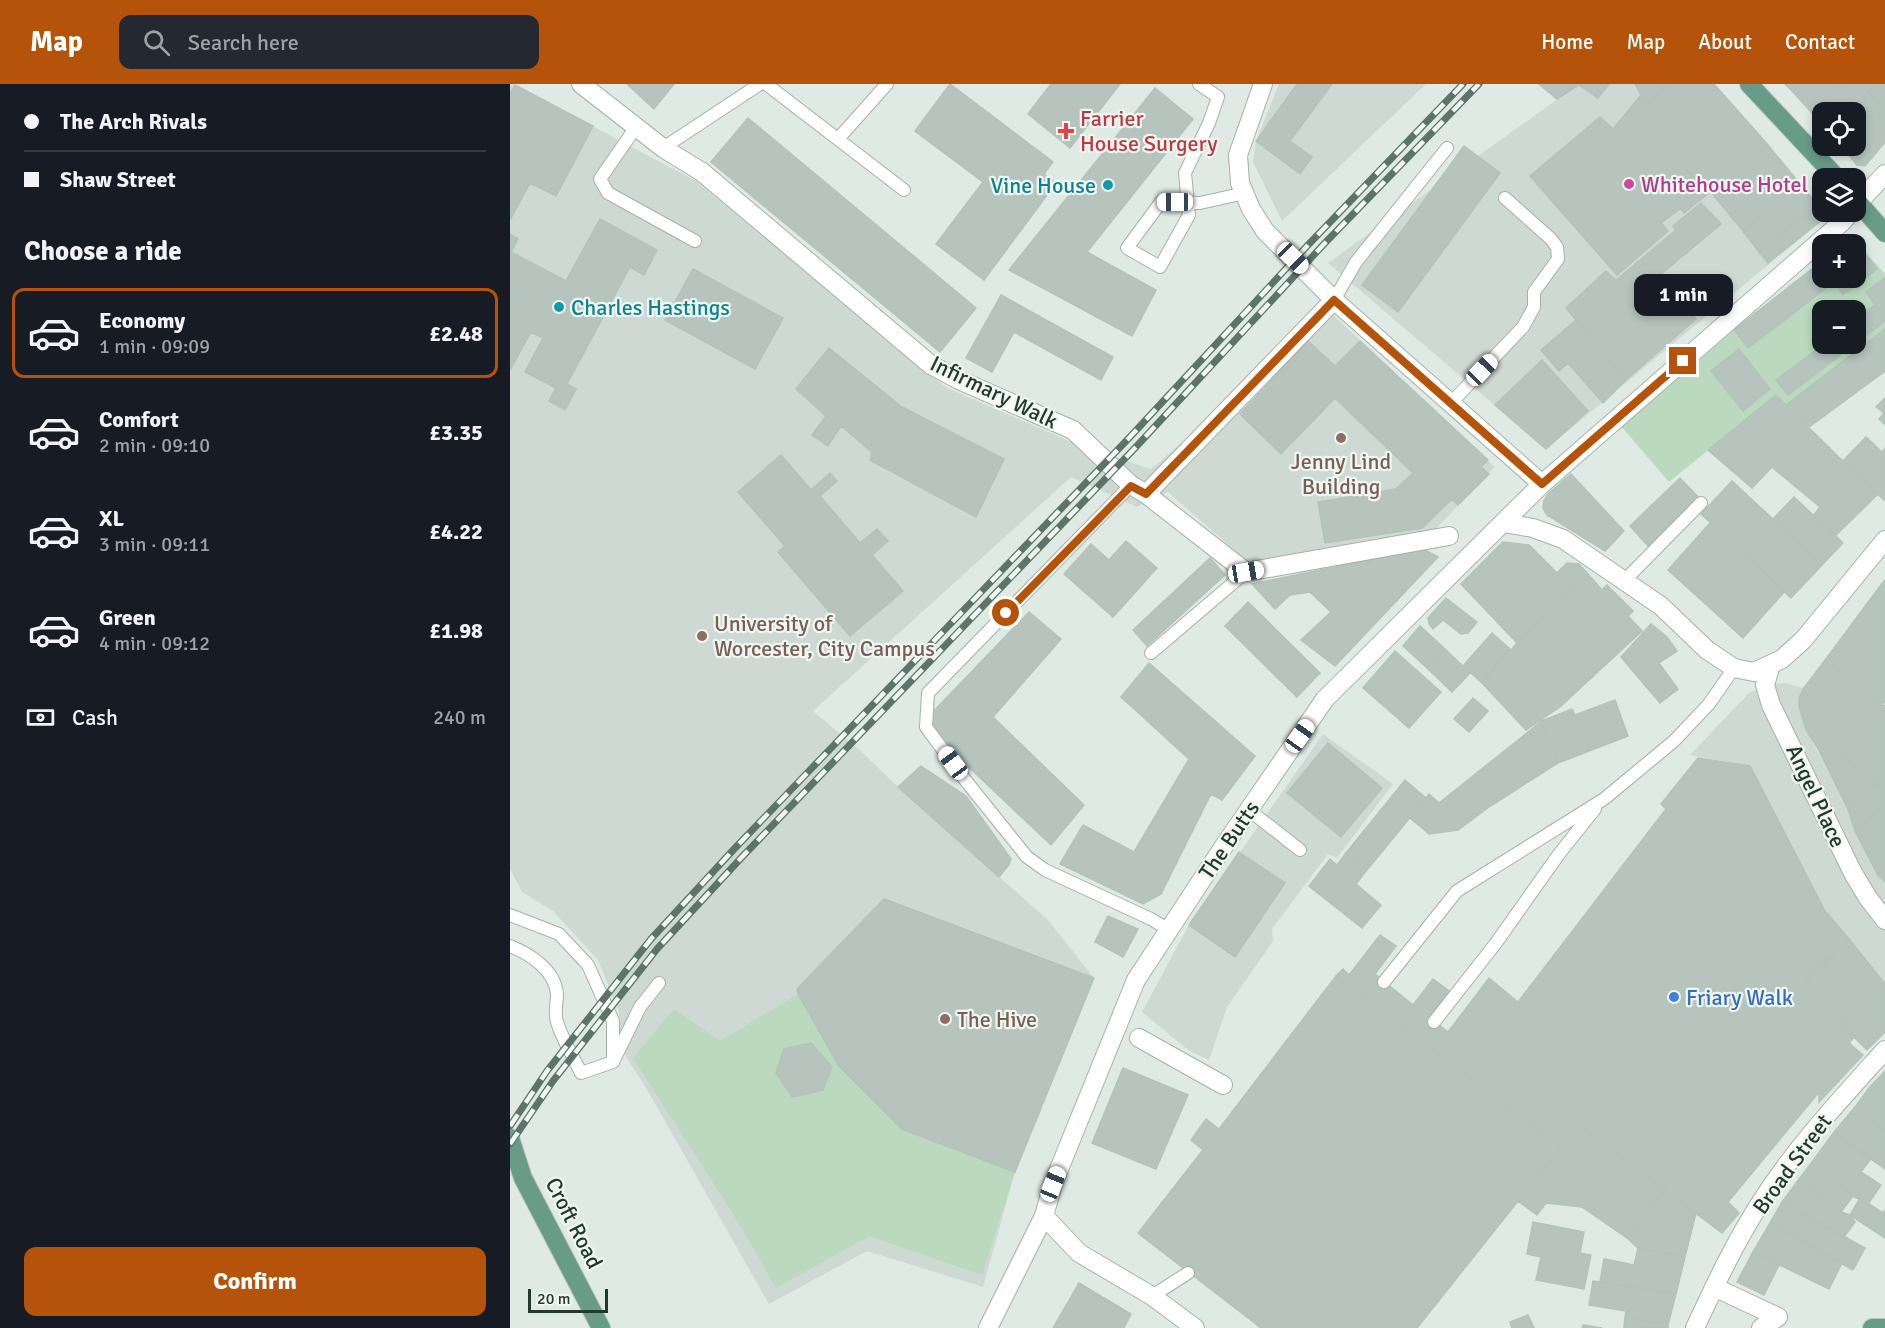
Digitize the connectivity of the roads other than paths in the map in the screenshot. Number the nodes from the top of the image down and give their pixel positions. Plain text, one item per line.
1 (581, 84) edge
2 (887, 84) edge
3 (1199, 84) edge
4 (1263, 84) edge
5 (1749, 84) edge
6 (760, 85) edge
7 (636, 127) junction
8 (838, 139) junction
9 (663, 148) junction
10 (1447, 148) dead end
11 (1827, 168) edge
12 (1885, 174) edge
13 (904, 190) dead end
14 (1245, 193) junction
15 (1866, 194) edge
16 (1505, 198) dead end
17 (1188, 202) junction
18 (1866, 215) edge
19 (1842, 222) edge
20 (1885, 233) edge
21 (695, 241) dead end
22 (1334, 300) junction
23 (1451, 403) junction
24 (1542, 484) junction
25 (1139, 490) junction
26 (1701, 503) dead end
27 (1504, 523) junction
28 (1449, 536) dead end
29 (1885, 540) edge
30 (1246, 572) junction
31 (1623, 582) junction
32 (1151, 653) dead end
33 (1771, 665) junction
34 (1734, 668) junction
35 (1604, 799) junction
36 (1249, 810) junction
37 (1300, 850) dead end
38 (510, 915) edge
39 (1885, 920) edge
40 (1168, 930) junction
41 (510, 946) edge
42 (1384, 982) dead end
43 (659, 983) dead end
44 (1434, 1022) dead end
45 (1139, 1038) dead end
46 (1885, 1050) edge
47 (613, 1062) junction
48 (1223, 1085) dead end
49 (510, 1138) edge
50 (1044, 1216) junction
51 (1188, 1273) dead end
52 (1714, 1287) junction
53 (1152, 1296) junction
54 (601, 1328) edge
55 (988, 1328) edge
56 (1195, 1328) edge
57 (1695, 1328) edge
58 (1761, 1328) edge
59 (1872, 1328) edge
60 (1885, 1328) edge

1 - 7 street, Infirmary Walk
2 - 8 lane
3 - 17 lane
4 - 14 street
5 - 11 main road
6 - 8 lane
6 - 9 lane
7 - 9 street, Infirmary Walk
7 - 21 lane
8 - 13 lane
9 - 25 street, Infirmary Walk
10 - 22 lane
12 - 15 street, The Butts
14 - 17 lane
14 - 22 street
16 - 23 lane
17 - 17 lane
18 - 20 main road
19 - 24 street, The Butts
22 - 23 street
22 - 25 street
23 - 24 street
24 - 27 street, The Butts
25 - 30 street, Infirmary Walk
25 - 40 lane
26 - 31 lane
27 - 31 street
27 - 36 street, The Butts
28 - 30 street
29 - 33 street
30 - 32 lane
31 - 34 street
33 - 34 street
33 - 39 street, Angel Place
34 - 35 lane
35 - 42 lane
35 - 44 lane
36 - 37 lane
36 - 40 street, The Butts
38 - 47 lane
40 - 50 street, The Butts
41 - 47 lane
43 - 47 lane
45 - 48 street
46 - 52 street, Broad Street
49 - 54 main road, Croft Road
50 - 53 street
50 - 55 street, The Butts
51 - 53 lane
52 - 57 street, Broad Street
52 - 58 street
53 - 56 street
59 - 60 main road

